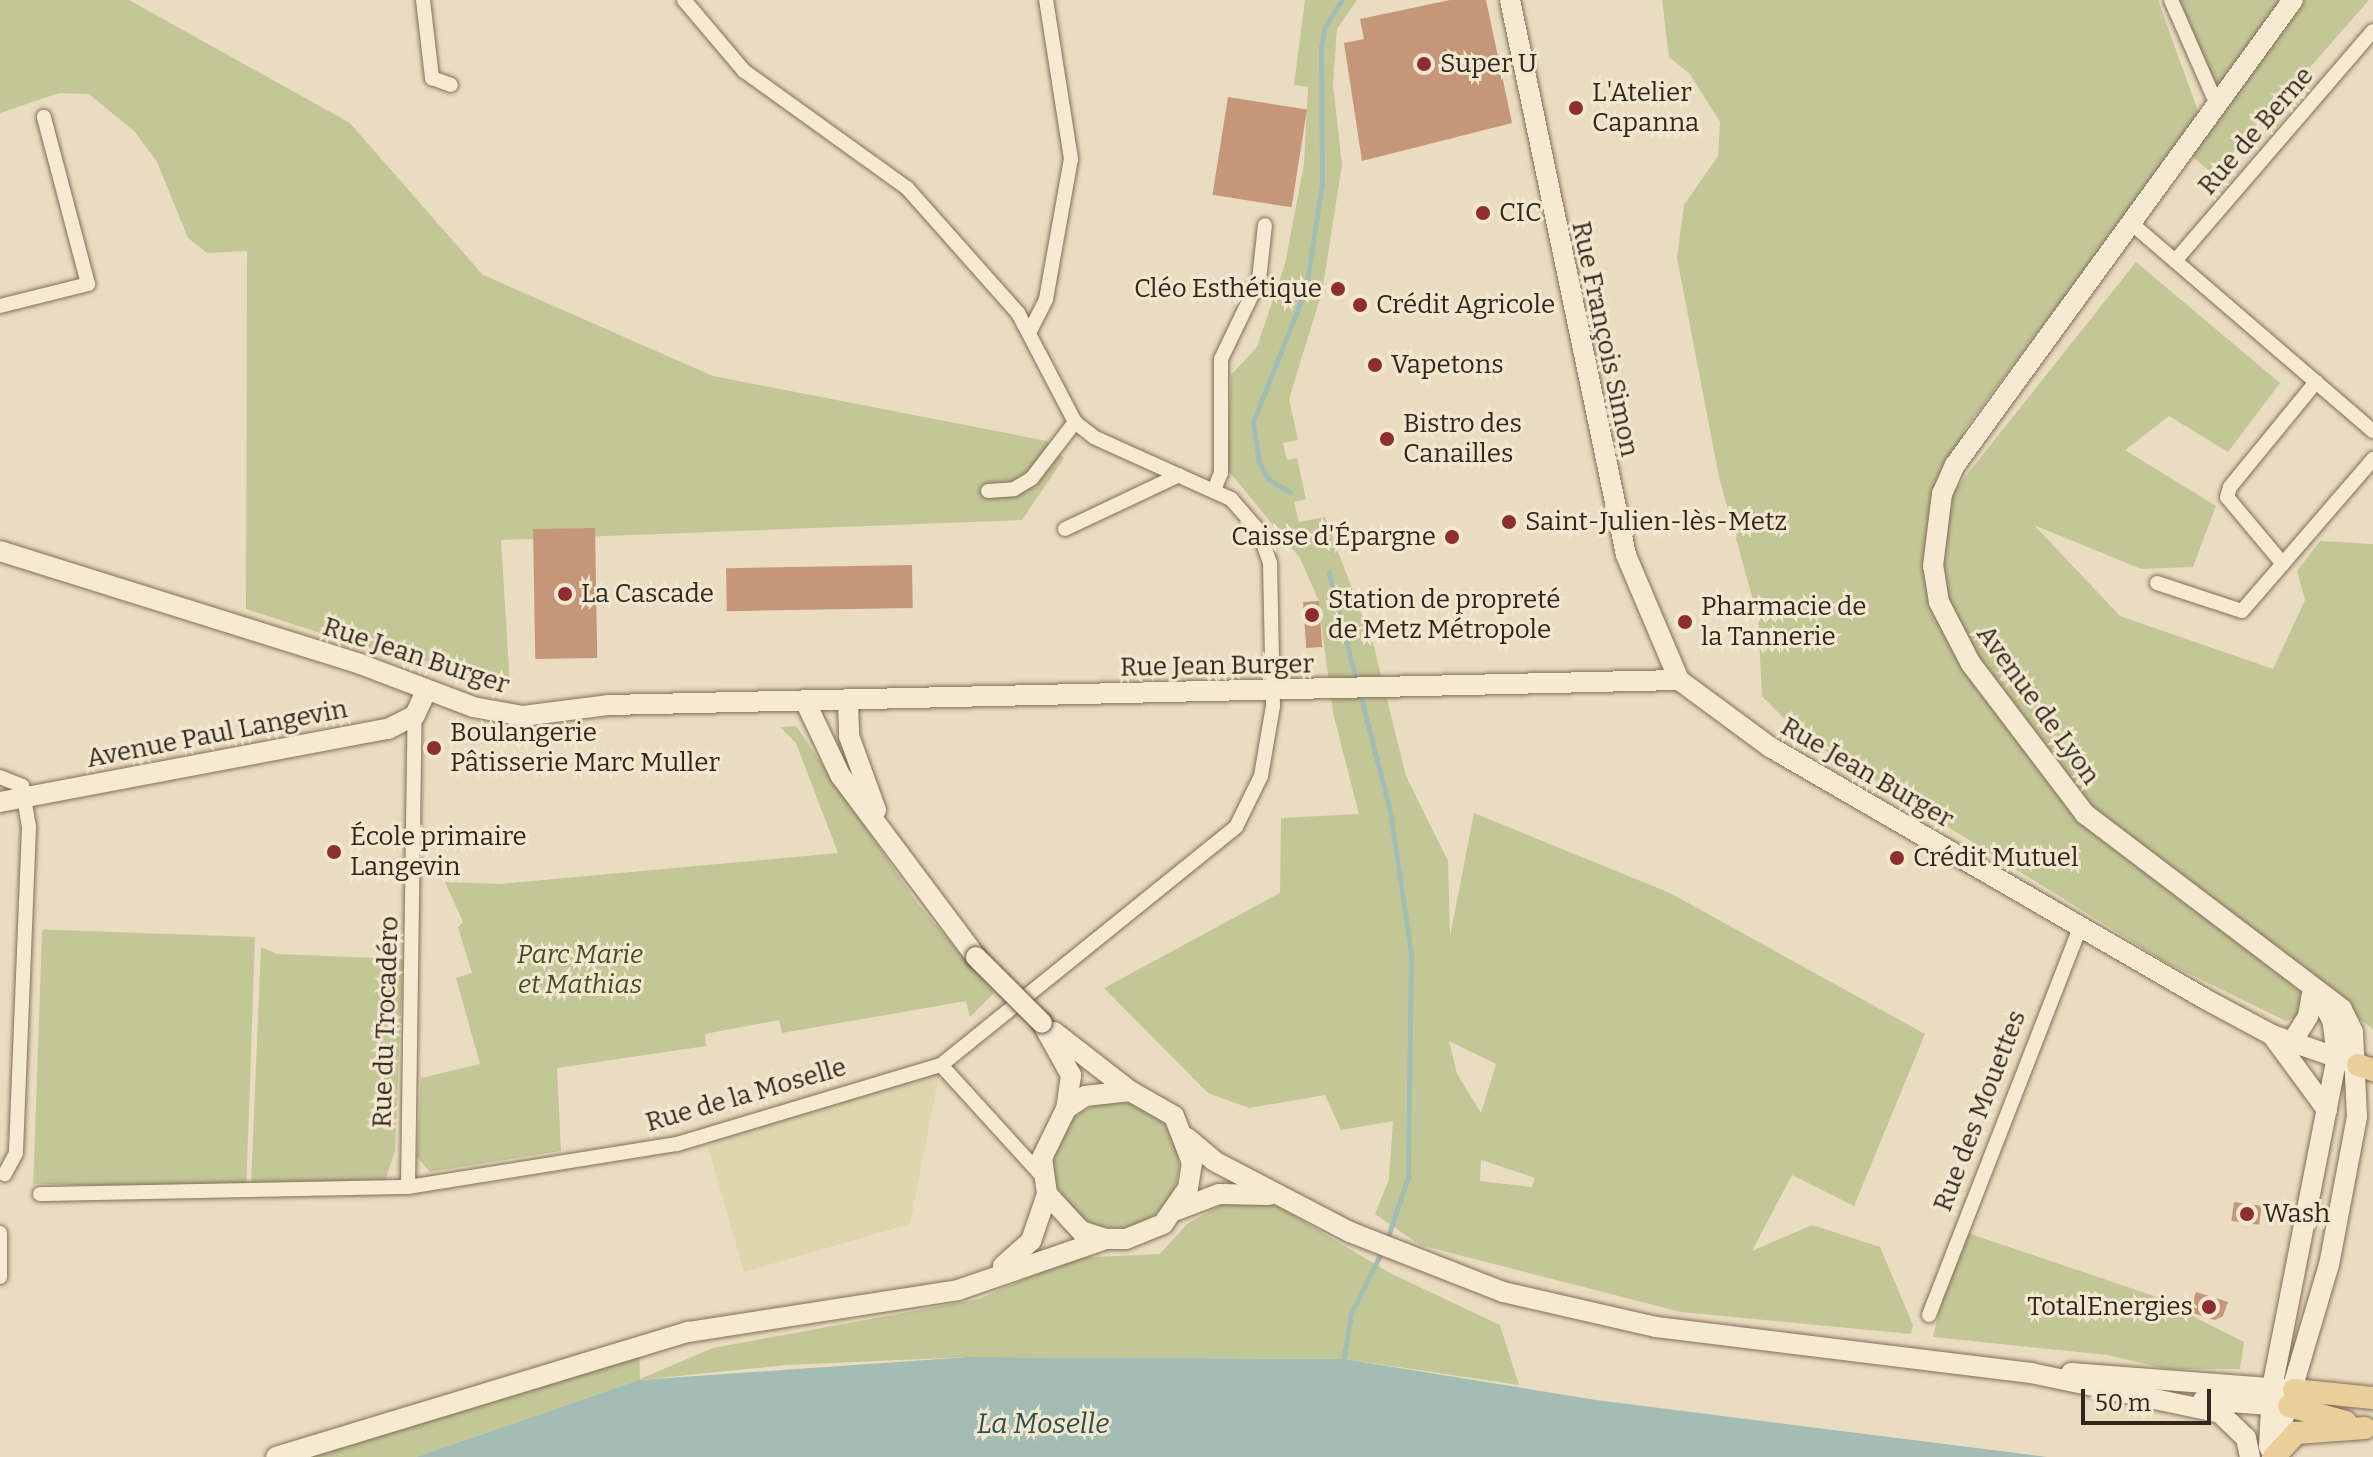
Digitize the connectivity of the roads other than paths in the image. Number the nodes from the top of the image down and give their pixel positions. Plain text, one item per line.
1 (423, 0) edge
2 (684, 0) edge
3 (1046, 0) edge
4 (1510, 0) edge
5 (2171, 0) edge
6 (2293, 0) edge
7 (2373, 31) edge
8 (451, 85) dead end
9 (2217, 105) junction
10 (44, 117) dead end
11 (2131, 223) junction
12 (1265, 225) dead end
13 (2175, 261) junction
14 (0, 306) edge
15 (1030, 331) junction
16 (2316, 382) junction
17 (1075, 422) junction
18 (2373, 431) edge
19 (2373, 459) edge
20 (1179, 475) junction
21 (1214, 490) junction
22 (988, 491) dead end
23 (1065, 529) dead end
24 (0, 551) edge
25 (2283, 564) junction
26 (2157, 583) dead end
27 (1679, 680) junction
28 (426, 691) junction
29 (1273, 691) junction
30 (848, 702) junction
31 (806, 703) junction
32 (415, 715) junction
33 (0, 777) edge
34 (26, 797) junction
35 (0, 802) edge
36 (890, 843) junction
37 (2081, 926) junction
38 (2313, 987) junction
39 (1042, 1023) junction
40 (2272, 1035) junction
41 (2292, 1042) junction
42 (2356, 1064) edge
43 (941, 1065) junction
44 (1130, 1091) junction
45 (1066, 1109) junction
46 (2327, 1110) junction
47 (1187, 1138) junction
48 (5, 1174) dead end
49 (1045, 1185) junction
50 (408, 1187) junction
51 (40, 1194) dead end
52 (1285, 1198) junction
53 (1177, 1210) junction
54 (0, 1233) edge
55 (1106, 1239) junction
56 (0, 1277) edge
57 (975, 1285) junction
58 (1929, 1315) dead end
59 (2031, 1373) junction
60 (2120, 1394) junction
61 (2278, 1398) junction
62 (2373, 1398) edge
63 (2369, 1429) edge
64 (276, 1457) edge
65 (2250, 1457) edge
66 (2272, 1457) edge

1 - 8 street
2 - 15 street
3 - 15 street
4 - 27 main road, Rue François Simon
5 - 9 street
6 - 9 main road, Avenue de Lyon
7 - 13 street, Rue de Berne
9 - 11 main road, Avenue de Lyon
10 - 14 street
11 - 13 street
11 - 38 main road, Avenue de Lyon
12 - 21 street
13 - 16 street
15 - 17 street
16 - 18 street
16 - 25 street
17 - 20 street, Rue de la Moselle
17 - 22 street
19 - 25 street
20 - 21 street, Rue de la Moselle
20 - 23 street
21 - 29 street, Rue de la Moselle
24 - 28 main road, Rue Jean Burger
25 - 26 street
27 - 29 main road, Rue Jean Burger
27 - 37 main road, Rue Jean Burger
28 - 31 main road, Rue Jean Burger
28 - 32 main road
29 - 30 main road, Rue Jean Burger
29 - 43 street, Rue de la Moselle
30 - 31 main road, Rue Jean Burger
30 - 36 main road
31 - 36 main road
32 - 34 main road, Avenue Paul Langevin
32 - 50 street, Rue du Trocadéro
33 - 34 street
34 - 35 main road, Avenue Paul Langevin
34 - 48 street
36 - 39 main road, bridge
37 - 40 main road, Rue Jean Burger
37 - 58 street, Rue des Mouettes
38 - 41 main road
38 - 42 main road, Avenue de Lyon
39 - 44 main road
39 - 45 main road
40 - 41 main road, Rue Jean Burger
40 - 46 main road
41 - 42 main road, Rue Jean Burger
42 - 46 main road
42 - 61 main road
43 - 49 street
43 - 50 street, Rue de la Moselle
44 - 45 main road
44 - 47 main road
45 - 49 main road
46 - 61 main road
47 - 52 main road
47 - 53 main road
49 - 55 main road
49 - 57 main road
50 - 51 street, Rue de la Moselle
52 - 53 main road
52 - 59 main road
53 - 55 main road
54 - 56 street
55 - 57 main road
57 - 64 main road
59 - 60 main road
59 - 61 main road
60 - 61 main road
60 - 65 main road
61 - 62 main road
61 - 63 main road
61 - 65 main road
61 - 66 main road
63 - 66 main road

